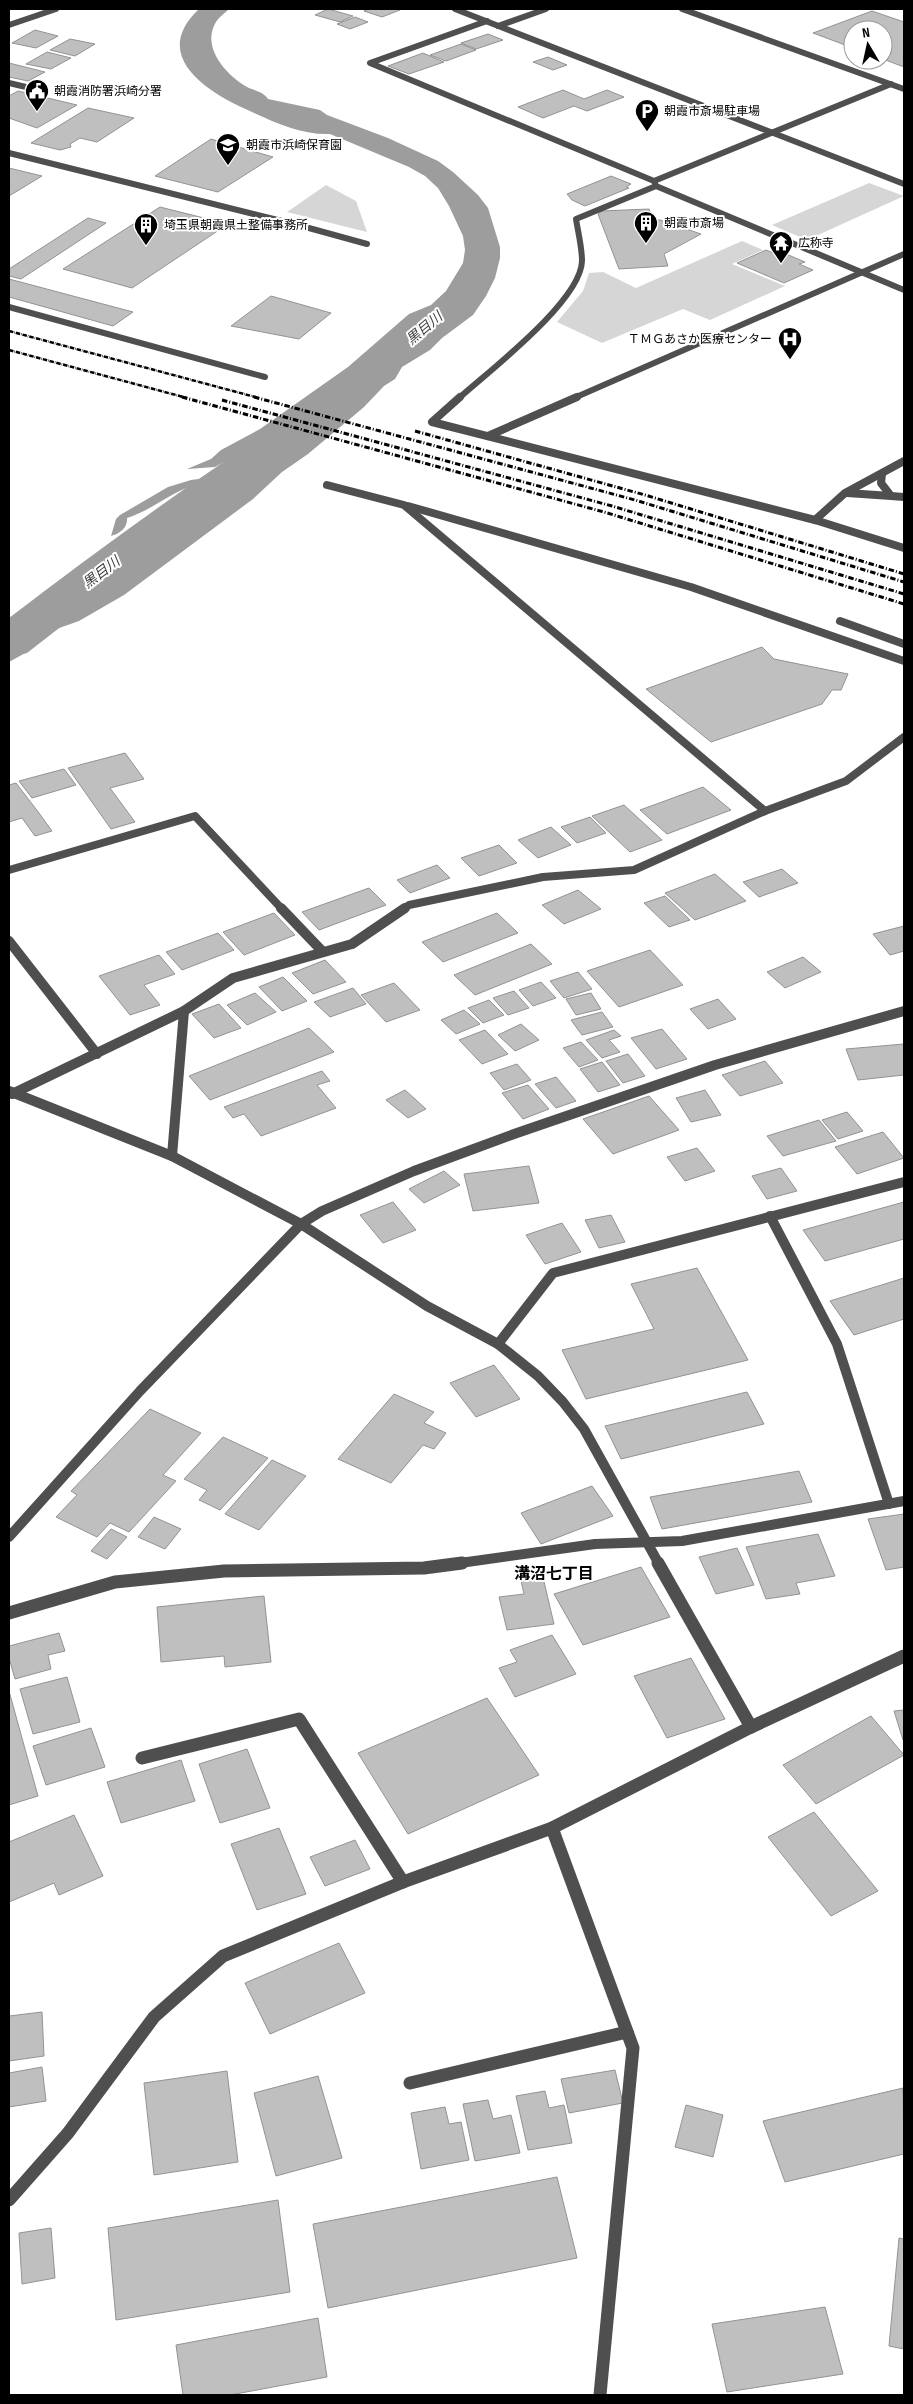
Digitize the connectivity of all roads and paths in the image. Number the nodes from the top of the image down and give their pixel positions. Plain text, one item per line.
1 (56, 9) edge
2 (455, 9) edge
3 (546, 9) edge
4 (682, 9) edge
5 (487, 21) junction
6 (9, 25) edge
7 (498, 26) junction
8 (9, 83) edge
9 (891, 84) junction
10 (904, 89) edge
11 (43, 92) dead end
12 (773, 134) junction
13 (9, 153) edge
14 (655, 184) junction
15 (904, 184) edge
16 (367, 244) dead end
17 (904, 254) edge
18 (863, 274) junction
19 (904, 290) edge
20 (9, 307) edge
21 (265, 377) dead end
22 (488, 436) junction
23 (904, 461) edge
24 (882, 474) junction
25 (327, 485) dead end
26 (845, 493) junction
27 (891, 496) junction
28 (904, 497) edge
29 (404, 505) junction
30 (815, 520) junction
31 (904, 548) edge
32 (840, 621) dead end
33 (904, 644) edge
34 (904, 661) edge
35 (904, 737) edge
36 (765, 811) junction
37 (9, 870) edge
38 (9, 941) edge
39 (323, 952) junction
40 (184, 1011) junction
41 (904, 1011) edge
42 (97, 1054) junction
43 (10, 1094) edge
44 (172, 1156) junction
45 (904, 1182) edge
46 (770, 1216) junction
47 (301, 1224) junction
48 (498, 1344) junction
49 (904, 1502) edge
50 (889, 1504) junction
51 (9, 1537) edge
52 (647, 1543) junction
53 (9, 1613) edge
54 (904, 1656) edge
55 (751, 1727) junction
56 (142, 1758) dead end
57 (552, 1828) junction
58 (403, 1882) junction
59 (626, 2032) junction
60 (410, 2084) dead end
61 (9, 2200) edge
62 (600, 2395) edge

1 - 6 street
2 - 5 street
3 - 7 street
4 - 9 street
5 - 7 street
5 - 14 street
7 - 12 street
8 - 11 street
9 - 10 street
9 - 12 street
12 - 14 street
12 - 15 street
13 - 16 street
14 - 18 street
14 - 22 street
17 - 18 street
18 - 19 street
18 - 22 street
20 - 21 street
22 - 30 street
23 - 24 street
24 - 26 street
24 - 27 street
25 - 29 street
26 - 27 street
26 - 30 street
27 - 28 street
29 - 34 street
29 - 36 street
30 - 31 street
32 - 33 street
35 - 36 street
36 - 39 street
37 - 39 street
38 - 42 street
39 - 40 street
40 - 42 street
40 - 44 street
41 - 47 street
42 - 43 street
43 - 44 street
44 - 47 street
45 - 46 street
46 - 48 street
46 - 50 street
47 - 48 street
47 - 51 street
48 - 52 street
49 - 50 street
50 - 52 street
52 - 53 street
52 - 55 street
54 - 55 street
55 - 57 street
56 - 58 street
57 - 58 street
57 - 59 street
58 - 61 street
59 - 60 street
59 - 62 street

